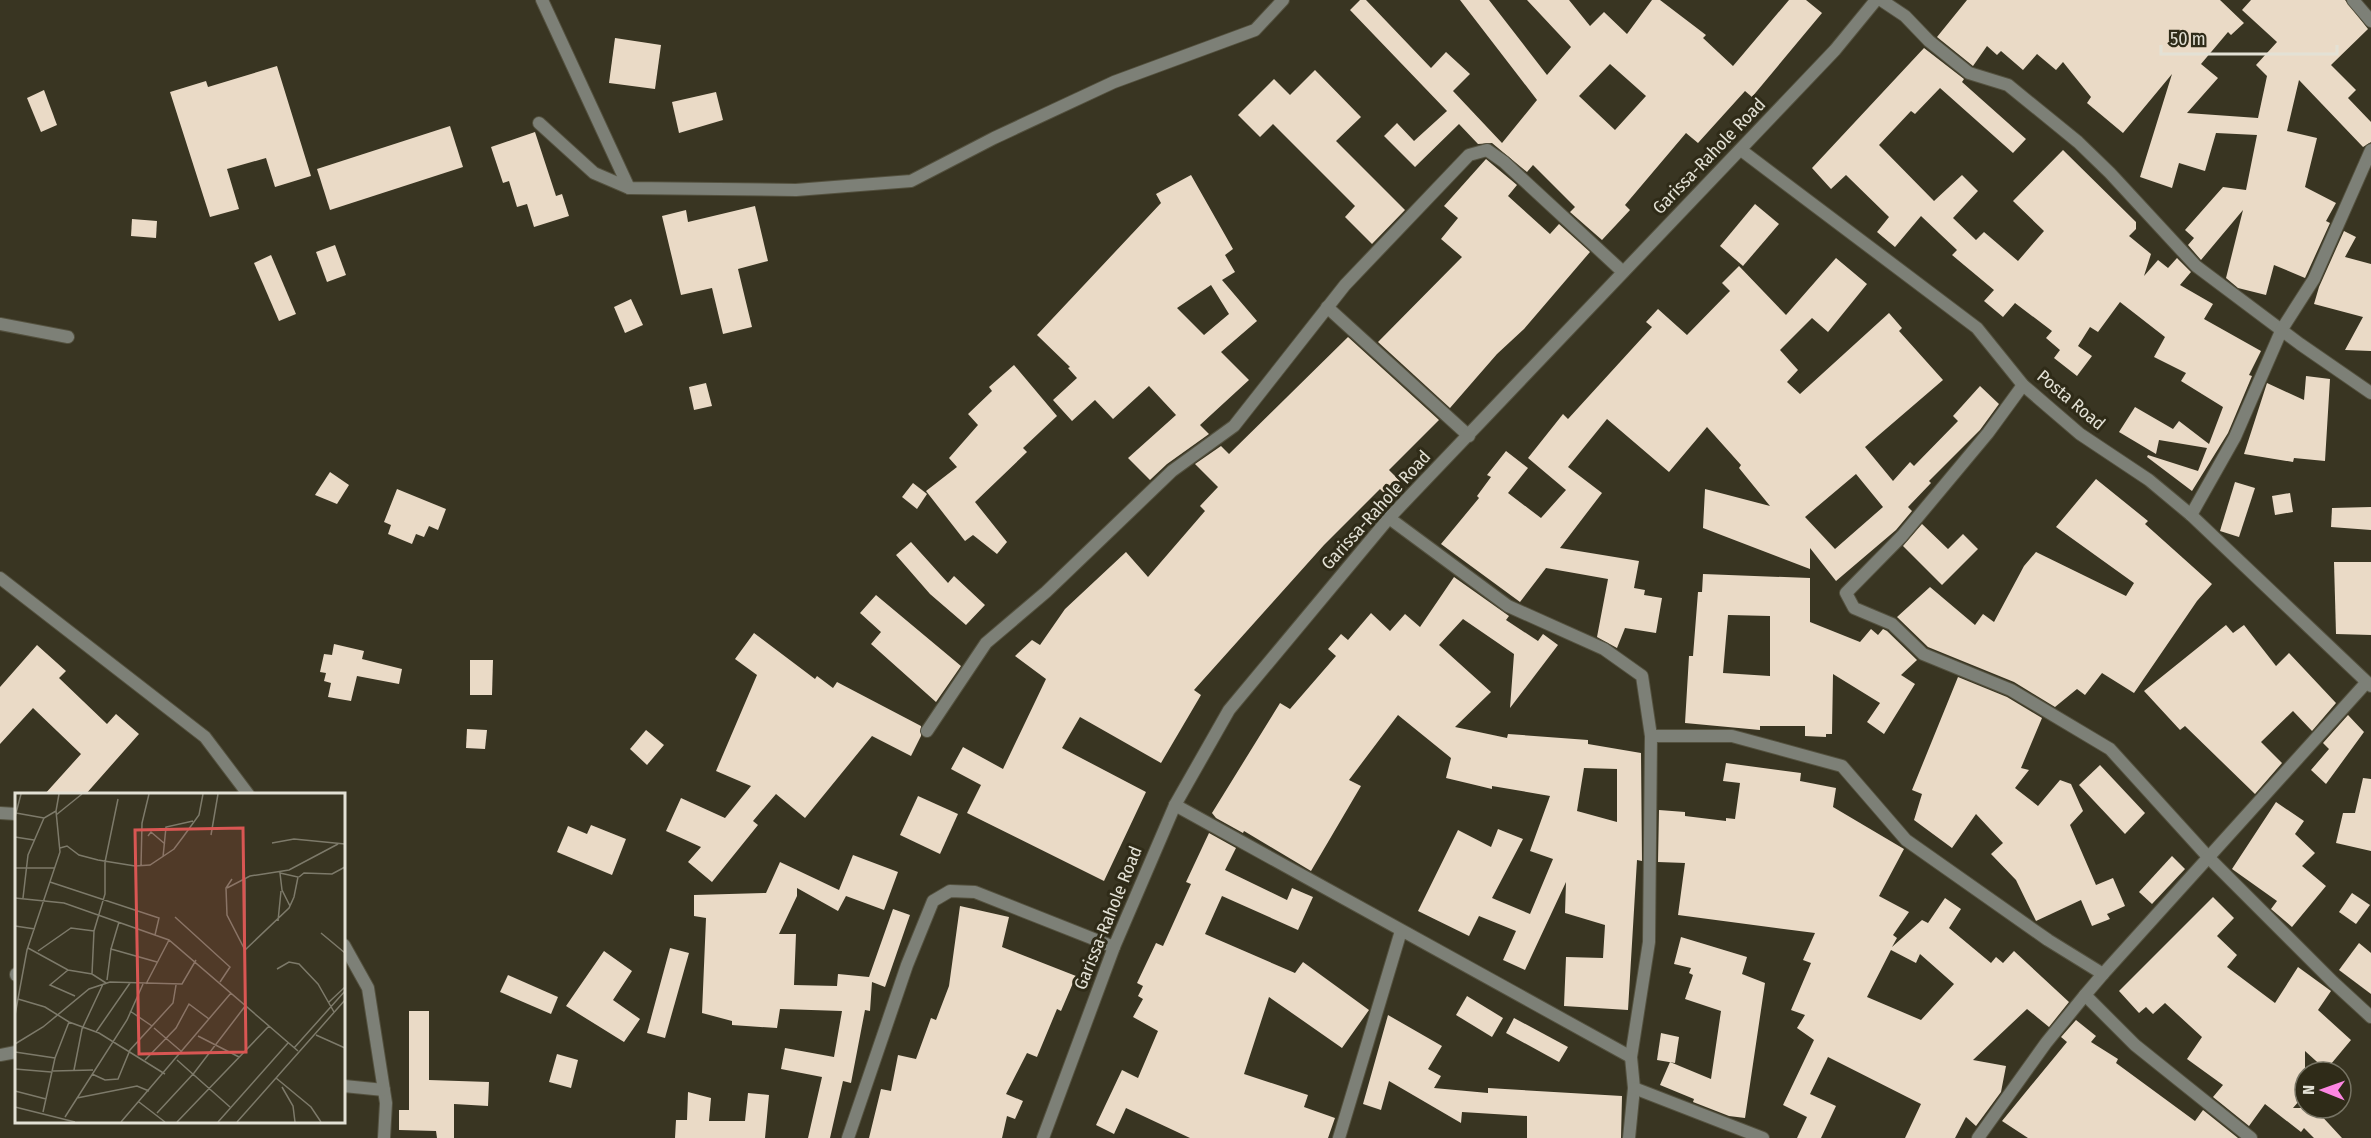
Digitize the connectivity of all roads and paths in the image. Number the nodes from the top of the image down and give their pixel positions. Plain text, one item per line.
1 (542, 0) edge
2 (1282, 0) edge
3 (1876, 0) edge
4 (1881, 0) edge
5 (2353, 0) edge
6 (2371, 21) edge
7 (539, 123) dead end
8 (1741, 150) junction
9 (2371, 150) edge
10 (628, 188) junction
11 (1623, 272) junction
12 (1327, 307) junction
13 (0, 324) edge
14 (2282, 329) junction
15 (68, 337) dead end
16 (2023, 385) junction
17 (2371, 393) edge
18 (1469, 436) junction
19 (2191, 514) junction
20 (1389, 518) junction
21 (0, 578) edge
22 (2369, 684) edge
23 (927, 731) dead end
24 (1651, 736) junction
25 (247, 793) edge
26 (1175, 805) junction
27 (0, 813) edge
28 (15, 814) edge
29 (2210, 859) junction
30 (1401, 931) junction
31 (345, 947) edge
32 (1114, 947) junction
33 (2103, 974) junction
34 (2085, 995) junction
35 (2371, 1017) edge
36 (15, 1052) edge
37 (0, 1055) edge
38 (1631, 1057) junction
39 (345, 1086) edge
40 (1634, 1088) junction
41 (384, 1090) junction
42 (384, 1138) edge
43 (848, 1138) edge
44 (1042, 1138) edge
45 (1339, 1138) edge
46 (1629, 1138) edge
47 (1763, 1138) edge
48 (1978, 1138) edge
49 (2251, 1138) edge

1 - 10 street
2 - 10 street
3 - 8 street, Garissa-Rahole Road
4 - 14 street
5 - 6 street
7 - 10 street
8 - 11 street, Garissa-Rahole Road
8 - 16 street, Posta Road
9 - 14 street
11 - 12 street
11 - 18 street, Garissa-Rahole Road
12 - 18 street
12 - 23 street
13 - 15 street
14 - 17 street
14 - 19 street
16 - 19 street, Posta Road
16 - 29 street
18 - 20 street, Garissa-Rahole Road
19 - 22 street, Posta Road
20 - 24 street
20 - 26 street, Garissa-Rahole Road
21 - 25 street
22 - 29 street
24 - 33 street
24 - 38 street
26 - 30 street
26 - 32 street, Garissa-Rahole Road
27 - 28 street
29 - 33 street
29 - 35 street
30 - 38 street
30 - 45 street
31 - 41 street
32 - 43 street
32 - 44 street, Garissa-Rahole Road
33 - 34 street
34 - 48 street
34 - 49 street
36 - 37 street
38 - 40 street
39 - 41 street
40 - 46 street
40 - 47 street
41 - 42 street

